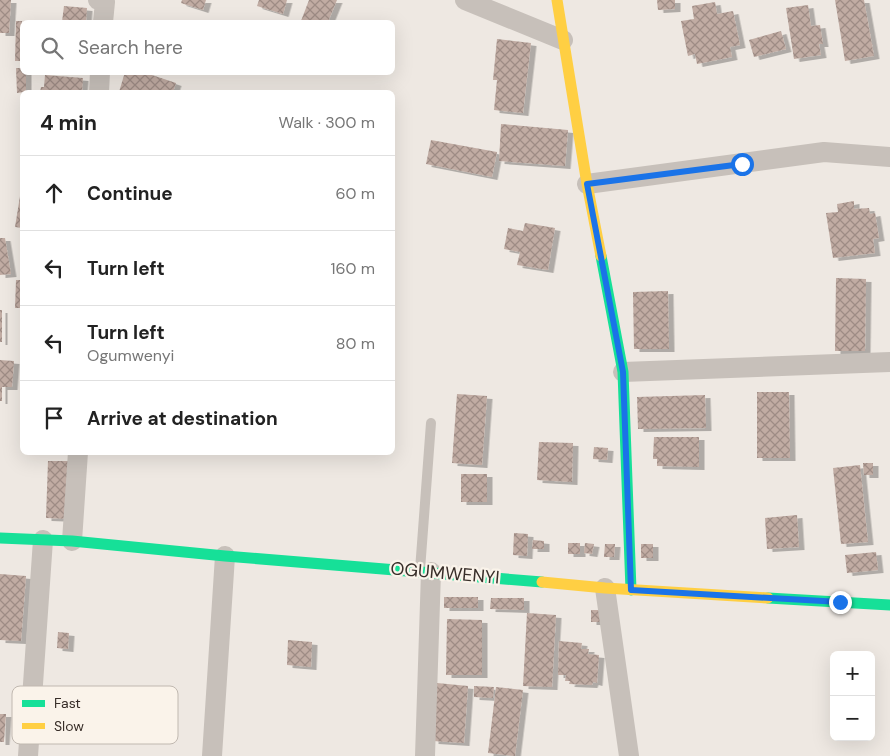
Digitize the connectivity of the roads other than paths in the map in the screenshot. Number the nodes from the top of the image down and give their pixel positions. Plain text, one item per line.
1 (98, 0) edge
2 (466, 0) edge
3 (557, 0) edge
4 (104, 20) edge
5 (563, 40) junction
6 (100, 75) edge
7 (99, 90) edge
8 (890, 157) edge
9 (587, 184) junction
10 (890, 362) edge
11 (623, 372) junction
12 (430, 423) dead end
13 (78, 455) edge
14 (0, 538) edge
15 (43, 540) junction
16 (72, 541) junction
17 (225, 556) junction
18 (426, 571) junction
19 (605, 588) junction
20 (631, 590) junction
21 (890, 605) edge
22 (33, 686) edge
23 (212, 756) edge
24 (425, 756) edge
25 (629, 756) edge

1 - 4 street
2 - 5 street
3 - 5 street
5 - 9 street
6 - 7 street
8 - 9 street
9 - 11 street
10 - 11 street
11 - 20 street
12 - 18 lane
13 - 16 street
14 - 15 street, OGUMWENYI
15 - 16 street, OGUMWENYI
15 - 22 street
16 - 17 street, OGUMWENYI
17 - 18 street, OGUMWENYI
17 - 23 street
18 - 19 street, OGUMWENYI
18 - 24 street
19 - 20 street, OGUMWENYI
19 - 25 street
20 - 21 street, OGUMWENYI

